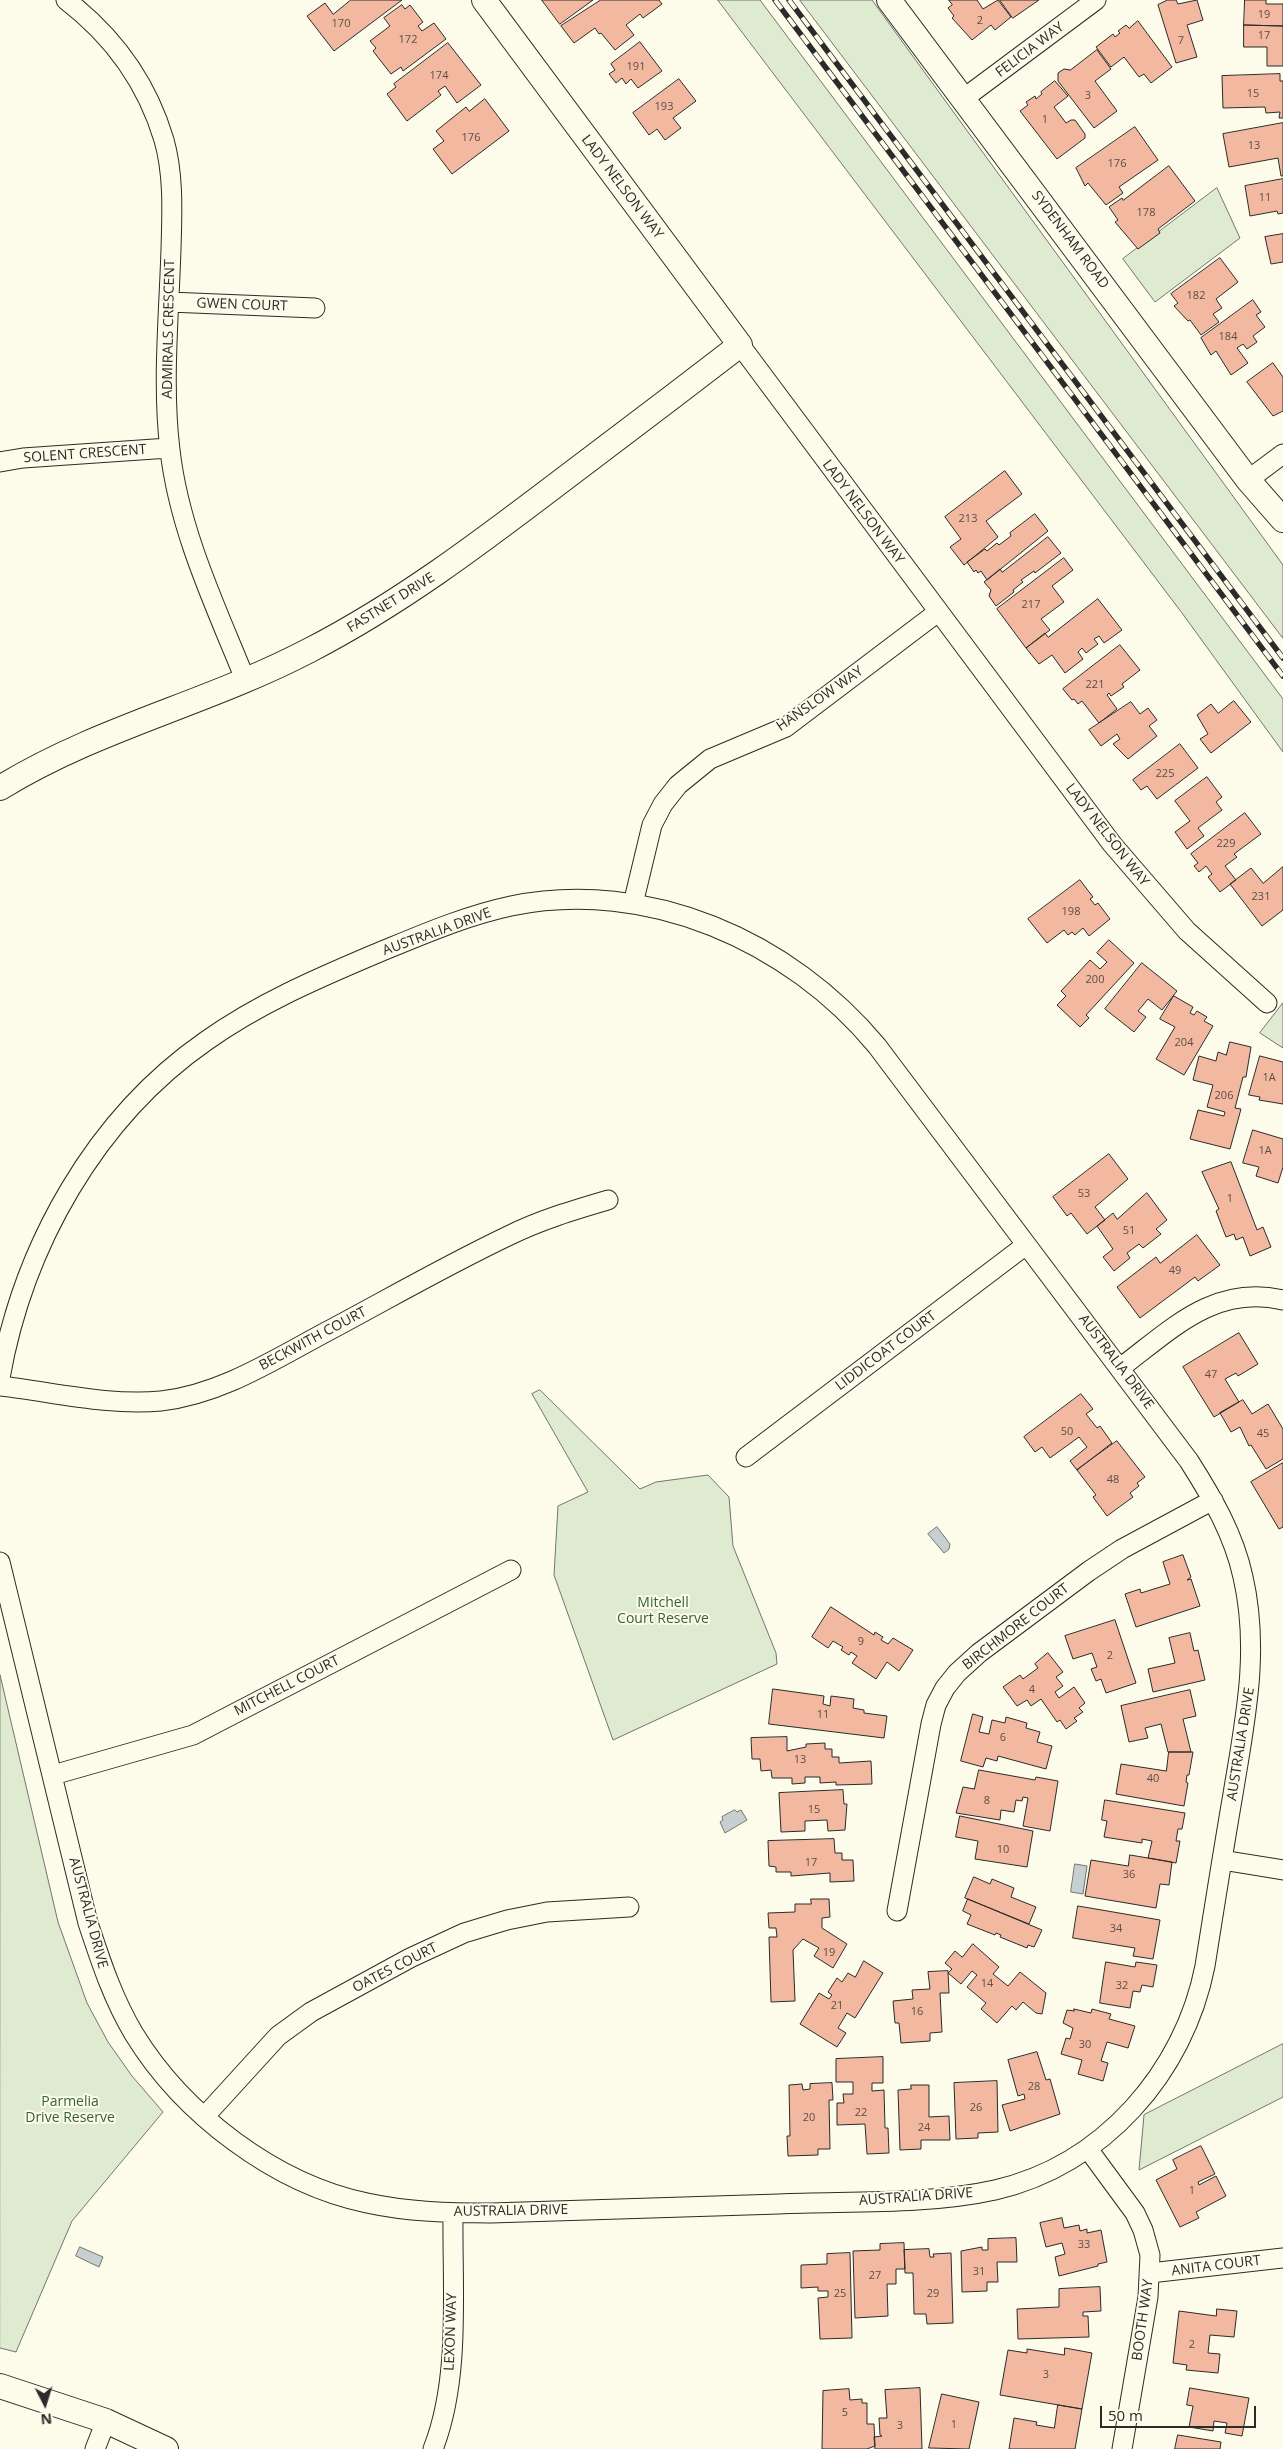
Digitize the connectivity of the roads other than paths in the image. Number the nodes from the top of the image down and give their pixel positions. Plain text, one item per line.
1 (66, 0) edge
2 (484, 0) edge
3 (889, 0) edge
4 (1096, 0) edge
5 (963, 98) junction
6 (169, 302) junction
7 (315, 308) dead end
8 (740, 345) junction
9 (170, 448) junction
10 (1283, 454) edge
11 (0, 462) edge
12 (1248, 480) junction
13 (1283, 520) edge
14 (1283, 539) edge
15 (938, 612) junction
16 (245, 679) junction
17 (0, 788) edge
18 (633, 904) junction
19 (1267, 1003) dead end
20 (608, 1200) dead end
21 (1026, 1245) junction
22 (1283, 1300) edge
23 (1120, 1368) junction
24 (0, 1378) edge
25 (0, 1386) edge
26 (746, 1457) dead end
27 (1213, 1500) junction
28 (0, 1562) edge
29 (511, 1570) dead end
30 (3, 1586) edge
31 (53, 1775) junction
32 (1222, 1860) junction
33 (1283, 1870) edge
34 (629, 1907) dead end
35 (897, 1912) dead end
36 (205, 2116) junction
37 (1088, 2149) junction
38 (453, 2213) junction
39 (1283, 2258) edge
40 (1150, 2273) junction
41 (0, 2386) edge
42 (106, 2421) junction
43 (95, 2449) edge
44 (166, 2449) edge
45 (433, 2449) edge
46 (1122, 2449) edge

1 - 6 street, ADMIRALS CRESCENT
2 - 8 street, LADY NELSON WAY
3 - 5 street, SYDENHAM ROAD
4 - 5 street, FELICIA WAY
5 - 12 street, SYDENHAM ROAD
6 - 7 street, GWEN COURT
6 - 9 street, ADMIRALS CRESCENT
8 - 15 street, LADY NELSON WAY
8 - 16 street, FASTNET DRIVE
9 - 11 street, SOLENT CRESCENT
9 - 16 street, ADMIRALS CRESCENT
10 - 12 street
12 - 13 street, SYDENHAM ROAD
12 - 14 street, SYDENHAM ROAD
15 - 18 street, HANSLOW WAY
15 - 19 street, LADY NELSON WAY
16 - 17 street, FASTNET DRIVE
18 - 21 street, AUSTRALIA DRIVE
18 - 24 street, AUSTRALIA DRIVE
20 - 25 street, BECKWITH COURT
21 - 23 street, AUSTRALIA DRIVE
21 - 26 street, LIDDICOAT COURT
22 - 23 street
23 - 27 street, AUSTRALIA DRIVE
27 - 32 street, AUSTRALIA DRIVE
27 - 35 street, BIRCHMORE COURT
28 - 30 street, AUSTRALIA DRIVE
29 - 31 street, MITCHELL COURT
30 - 31 street, AUSTRALIA DRIVE
31 - 36 street, AUSTRALIA DRIVE
32 - 33 street
32 - 37 street, AUSTRALIA DRIVE
34 - 36 street, OATES COURT
36 - 38 street, AUSTRALIA DRIVE
37 - 38 street, AUSTRALIA DRIVE
37 - 40 street, BOOTH WAY
38 - 45 street, LEXON WAY
39 - 40 street, ANITA COURT
40 - 46 street, BOOTH WAY
41 - 42 street
42 - 43 street
42 - 44 street

